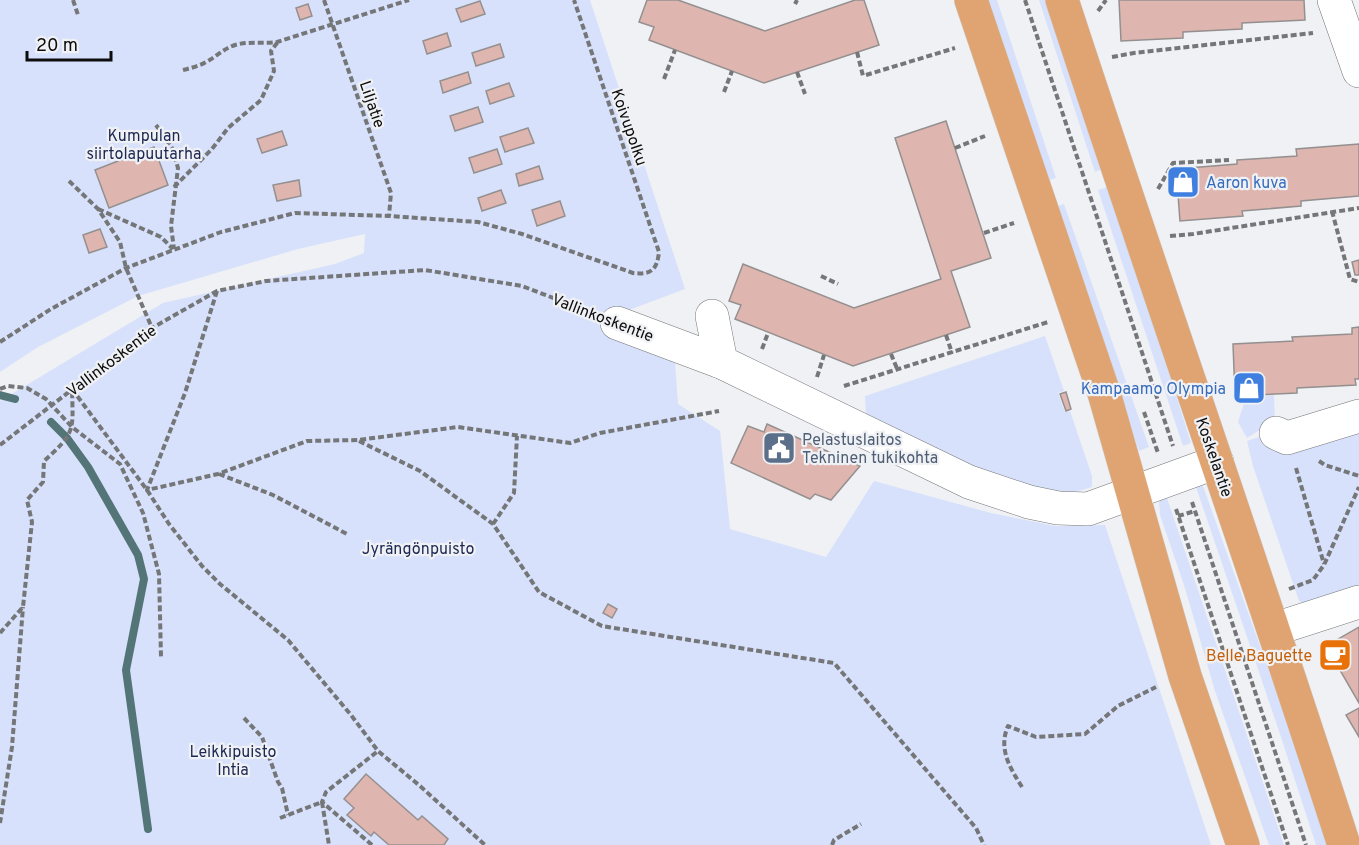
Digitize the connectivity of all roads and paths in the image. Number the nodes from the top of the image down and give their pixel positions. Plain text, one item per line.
1 (73, 0) edge
2 (324, 0) edge
3 (409, 0) edge
4 (574, 0) edge
5 (971, 0) edge
6 (1025, 0) edge
7 (1062, 0) edge
8 (1106, 0) edge
9 (1096, 14) dead end
10 (78, 15) dead end
11 (1339, 15) edge
12 (333, 24) junction
13 (277, 42) junction
14 (956, 48) dead end
15 (675, 50) dead end
16 (857, 52) dead end
17 (1111, 57) dead end
18 (183, 70) dead end
19 (732, 71) dead end
20 (1359, 71) edge
21 (797, 72) dead end
22 (664, 79) dead end
23 (724, 92) dead end
24 (805, 94) dead end
25 (156, 125) dead end
26 (985, 136) dead end
27 (955, 148) dead end
28 (1229, 160) dead end
29 (69, 181) dead end
30 (174, 187) junction
31 (1156, 193) dead end
32 (1359, 208) edge
33 (98, 209) junction
34 (1332, 211) junction
35 (389, 216) junction
36 (1014, 223) dead end
37 (984, 234) dead end
38 (1170, 236) dead end
39 (174, 249) junction
40 (126, 268) junction
41 (821, 276) dead end
42 (1359, 282) edge
43 (838, 284) dead end
44 (217, 291) junction
45 (1077, 311) junction
46 (712, 316) dead end
47 (617, 323) joint
48 (152, 328) junction
49 (945, 335) dead end
50 (0, 342) edge
51 (952, 353) junction
52 (891, 354) dead end
53 (824, 355) dead end
54 (721, 362) junction
55 (898, 371) junction
56 (807, 375) dead end
57 (816, 378) junction
58 (826, 381) dead end
59 (836, 384) dead end
60 (0, 389) edge
61 (72, 389) junction
62 (52, 405) junction
63 (719, 411) dead end
64 (1359, 416) edge
65 (72, 427) junction
66 (1282, 435) joint
67 (517, 436) junction
68 (358, 440) junction
69 (0, 445) edge
70 (1217, 462) junction
71 (1325, 465) dead end
72 (1183, 473) junction
73 (218, 474) junction
74 (1359, 476) edge
75 (1359, 487) edge
76 (147, 490) junction
77 (1132, 493) junction
78 (1195, 511) junction
79 (1178, 516) dead end
80 (493, 524) junction
81 (347, 534) dead end
82 (1324, 565) junction
83 (1286, 590) dead end
84 (1359, 602) edge
85 (23, 607) junction
86 (1275, 629) junction
87 (0, 633) edge
88 (160, 657) dead end
89 (1165, 683) dead end
90 (244, 718) dead end
91 (378, 751) junction
92 (1022, 787) dead end
93 (322, 802) junction
94 (288, 815) junction
95 (280, 818) dead end
96 (0, 823) edge
97 (861, 824) dead end
98 (329, 845) edge
99 (372, 845) edge
100 (485, 845) edge
101 (832, 845) edge
102 (984, 845) edge
103 (1243, 845) edge
104 (1306, 845) edge
105 (1344, 845) edge

1 - 10 path
2 - 12 path, Liljatie
3 - 12 path
4 - 35 path, Koivupolku
5 - 45 main road
6 - 72 path
7 - 70 main road, Koskelantie
8 - 9 path
11 - 17 path
11 - 20 street
12 - 13 path
12 - 35 path, Liljatie
13 - 18 path
13 - 30 path
14 - 16 path
15 - 22 path
19 - 23 path
21 - 24 path
25 - 30 path
26 - 27 path
28 - 31 path
29 - 33 path
30 - 39 path
32 - 34 path
33 - 39 path
33 - 40 path
34 - 38 path
34 - 42 path
35 - 39 path
36 - 37 path
39 - 40 path
40 - 48 path
40 - 50 path
41 - 43 path
44 - 47 path, Vallinkoskentie
44 - 48 path, Vallinkoskentie
44 - 76 path
45 - 51 path
45 - 77 main road
46 - 54 street
47 - 54 street, Vallinkoskentie
48 - 61 path, Vallinkoskentie
49 - 51 path
51 - 55 path
52 - 55 path
53 - 57 path
54 - 77 street, Vallinkoskentie
55 - 59 path
56 - 57 path
57 - 58 path
60 - 62 path
61 - 62 path, Vallinkoskentie
61 - 65 path
61 - 76 path
62 - 65 path
62 - 69 path, Vallinkoskentie
63 - 67 path
64 - 66 street
65 - 85 path
65 - 88 path
66 - 82 path
67 - 68 path
67 - 80 path
68 - 73 path
68 - 80 path
70 - 72 street, Vallinkoskentie
70 - 86 main road, Koskelantie
71 - 74 path
72 - 77 street, Vallinkoskentie
72 - 78 path
73 - 76 path
73 - 81 path
75 - 82 path
76 - 91 path
77 - 103 main road
78 - 79 path
78 - 104 path
80 - 102 path
82 - 83 path
84 - 86 street
85 - 87 path
85 - 96 path
86 - 105 main road, Koskelantie
89 - 92 path
90 - 94 path
91 - 93 path
91 - 100 path
93 - 94 path
93 - 98 path
93 - 99 path
94 - 95 path
97 - 101 path

